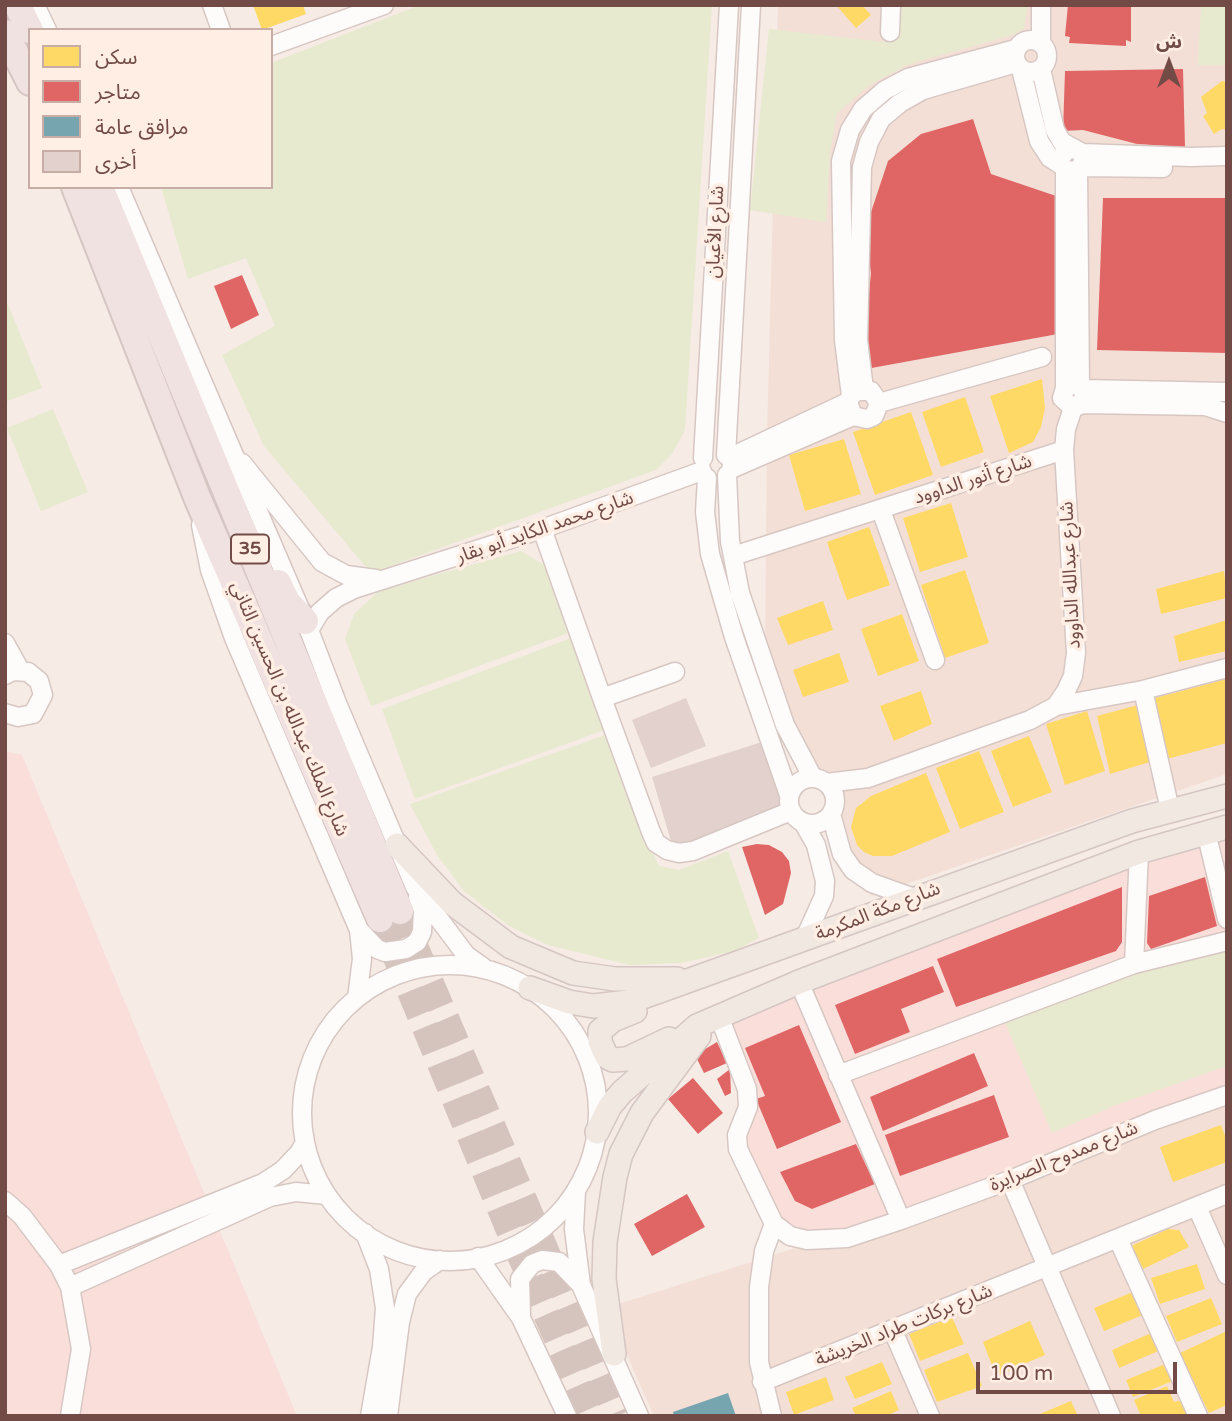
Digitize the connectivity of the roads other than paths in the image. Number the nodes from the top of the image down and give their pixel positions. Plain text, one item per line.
1 (17, 5) edge
2 (35, 5) edge
3 (212, 5) edge
4 (384, 5) edge
5 (729, 5) edge
6 (751, 5) edge
7 (891, 5) edge
8 (1040, 9) edge
9 (29, 28) edge
10 (46, 28) edge
11 (220, 28) edge
12 (890, 32) dead end
13 (5, 33) edge
14 (273, 45) edge
15 (1024, 53) junction
16 (1041, 69) junction
17 (16, 79) edge
18 (1227, 156) edge
19 (1073, 162) junction
20 (1227, 168) edge
21 (76, 189) edge
22 (101, 189) edge
23 (120, 189) edge
24 (1042, 357) dead end
25 (1227, 392) edge
26 (1077, 395) junction
27 (854, 401) junction
28 (879, 403) junction
29 (1227, 413) edge
30 (1064, 450) junction
31 (226, 464) junction
32 (728, 464) junction
33 (704, 469) junction
34 (881, 510) junction
35 (542, 529) junction
36 (733, 556) junction
37 (387, 578) junction
38 (307, 626) junction
39 (5, 643) edge
40 (935, 660) dead end
41 (1227, 668) edge
42 (13, 673) edge
43 (675, 673) dead end
44 (1143, 690) junction
45 (602, 698) junction
46 (1056, 706) junction
47 (5, 713) edge
48 (868, 778) junction
49 (820, 780) junction
50 (1227, 796) edge
51 (833, 808) junction
52 (794, 810) junction
53 (1170, 810) junction
54 (1216, 830) edge
55 (397, 845) junction
56 (1139, 852) junction
57 (415, 887) junction
58 (914, 898) junction
59 (1227, 919) edge
60 (380, 920) junction
61 (804, 940) junction
62 (1227, 941) edge
63 (751, 961) junction
64 (1134, 964) junction
65 (485, 970) junction
66 (697, 978) junction
67 (799, 982) junction
68 (530, 988) junction
69 (357, 998) junction
70 (709, 1021) junction
71 (838, 1075) junction
72 (1227, 1095) edge
73 (597, 1132) junction
74 (303, 1133) junction
75 (1010, 1180) junction
76 (581, 1181) junction
77 (327, 1195) junction
78 (1227, 1195) edge
79 (5, 1201) edge
80 (1196, 1207) junction
81 (222, 1209) junction
82 (901, 1220) junction
83 (774, 1224) junction
84 (365, 1233) junction
85 (1118, 1239) junction
86 (478, 1257) junction
87 (440, 1260) junction
88 (59, 1265) junction
89 (1046, 1269) junction
90 (1227, 1275) edge
91 (581, 1285) junction
92 (70, 1287) junction
93 (521, 1318) junction
94 (893, 1331) junction
95 (614, 1354) junction
96 (762, 1382) junction
97 (70, 1416) edge
98 (370, 1416) edge
99 (388, 1416) edge
100 (567, 1416) edge
101 (639, 1416) edge
102 (772, 1416) edge
103 (930, 1416) edge
104 (1111, 1416) edge
105 (1198, 1416) edge

1 - 9 highway
2 - 10 street
3 - 11 street
4 - 14 street
5 - 33 street, شارع الأعيان
6 - 32 street, شارع الأعيان
7 - 12 street
8 - 15 street
13 - 17 highway
15 - 16 street
15 - 16 street, شارع عبدالله الداوود
15 - 19 street
15 - 27 street
16 - 19 street, شارع عبدالله الداوود
18 - 19 street
19 - 20 street
19 - 26 street, شارع عبدالله الداوود
21 - 60 highway, شارع الملك عبدالله بن الحسين الثاني / 35
22 - 31 highway, شارع الملك عبدالله بن الحسين الثاني / 35
23 - 31 street, شارع الملك عبدالله بن الحسين الثاني
24 - 28 street
25 - 26 street
26 - 29 street
26 - 30 street, شارع عبدالله الداوود
27 - 28 street
27 - 28 street
27 - 32 street
30 - 34 street, شارع أنور الداوود
30 - 46 street, شارع عبدالله الداوود
31 - 37 street, شارع محمد الكايد أبو بقار
31 - 38 highway
31 - 60 highway, شارع الملك عبدالله بن الحسين الثاني / 35
32 - 33 street
32 - 33 street
32 - 36 street, شارع الأعيان
33 - 35 street, شارع محمد الكايد أبو بقار
33 - 52 street, شارع الأعيان
34 - 36 street, شارع أنور الداوود
34 - 40 street
35 - 37 street, شارع محمد الكايد أبو بقار
35 - 45 street
36 - 49 street, شارع الأعيان
37 - 38 street, شارع محمد الكايد أبو بقار
38 - 55 street
39 - 42 street
41 - 44 street
42 - 47 street
43 - 45 street
44 - 46 street
44 - 53 street
45 - 52 street
46 - 48 street
48 - 49 street
48 - 51 street
49 - 51 street
49 - 52 street
50 - 53 main road, شارع مكة المكرمة
51 - 52 street
51 - 58 street
52 - 61 street, شارع الأعيان
53 - 58 main road, شارع مكة المكرمة
54 - 56 main road, شارع مكة المكرمة
54 - 59 street
55 - 57 street
55 - 66 main road
56 - 64 street
56 - 67 main road, شارع مكة المكرمة
57 - 60 street
57 - 65 street
58 - 61 main road, شارع مكة المكرمة
60 - 69 street
61 - 63 main road, شارع مكة المكرمة
62 - 64 street
63 - 66 main road, شارع مكة المكرمة
63 - 70 main road
64 - 71 street
65 - 68 street
65 - 69 street
66 - 68 main road, شارع مكة المكرمة
67 - 70 main road, شارع مكة المكرمة
67 - 71 street
68 - 73 street
69 - 74 street
70 - 73 main road, شارع مكة المكرمة
70 - 83 street
70 - 95 main road
71 - 82 street
72 - 75 street, شارع ممدوح الصرايرة
73 - 76 street
74 - 77 street
74 - 81 street
75 - 82 street, شارع ممدوح الصرايرة
75 - 89 street
76 - 86 street
76 - 91 street
77 - 81 street
77 - 84 street
78 - 80 street, شارع بركات طراد الخريشة
79 - 88 street
80 - 85 street, شارع بركات طراد الخريشة
80 - 90 street
81 - 88 street
81 - 92 street
82 - 83 street, شارع ممدوح الصرايرة
83 - 96 street
84 - 87 street
84 - 98 street
85 - 89 street, شارع بركات طراد الخريشة
85 - 105 street
86 - 87 street
86 - 93 street
87 - 99 street
88 - 92 street
89 - 94 street, شارع بركات طراد الخريشة
89 - 104 street
91 - 93 street
91 - 95 street
92 - 97 street
93 - 100 street
94 - 96 street, شارع بركات طراد الخريشة
94 - 103 street
95 - 101 street
96 - 102 street

